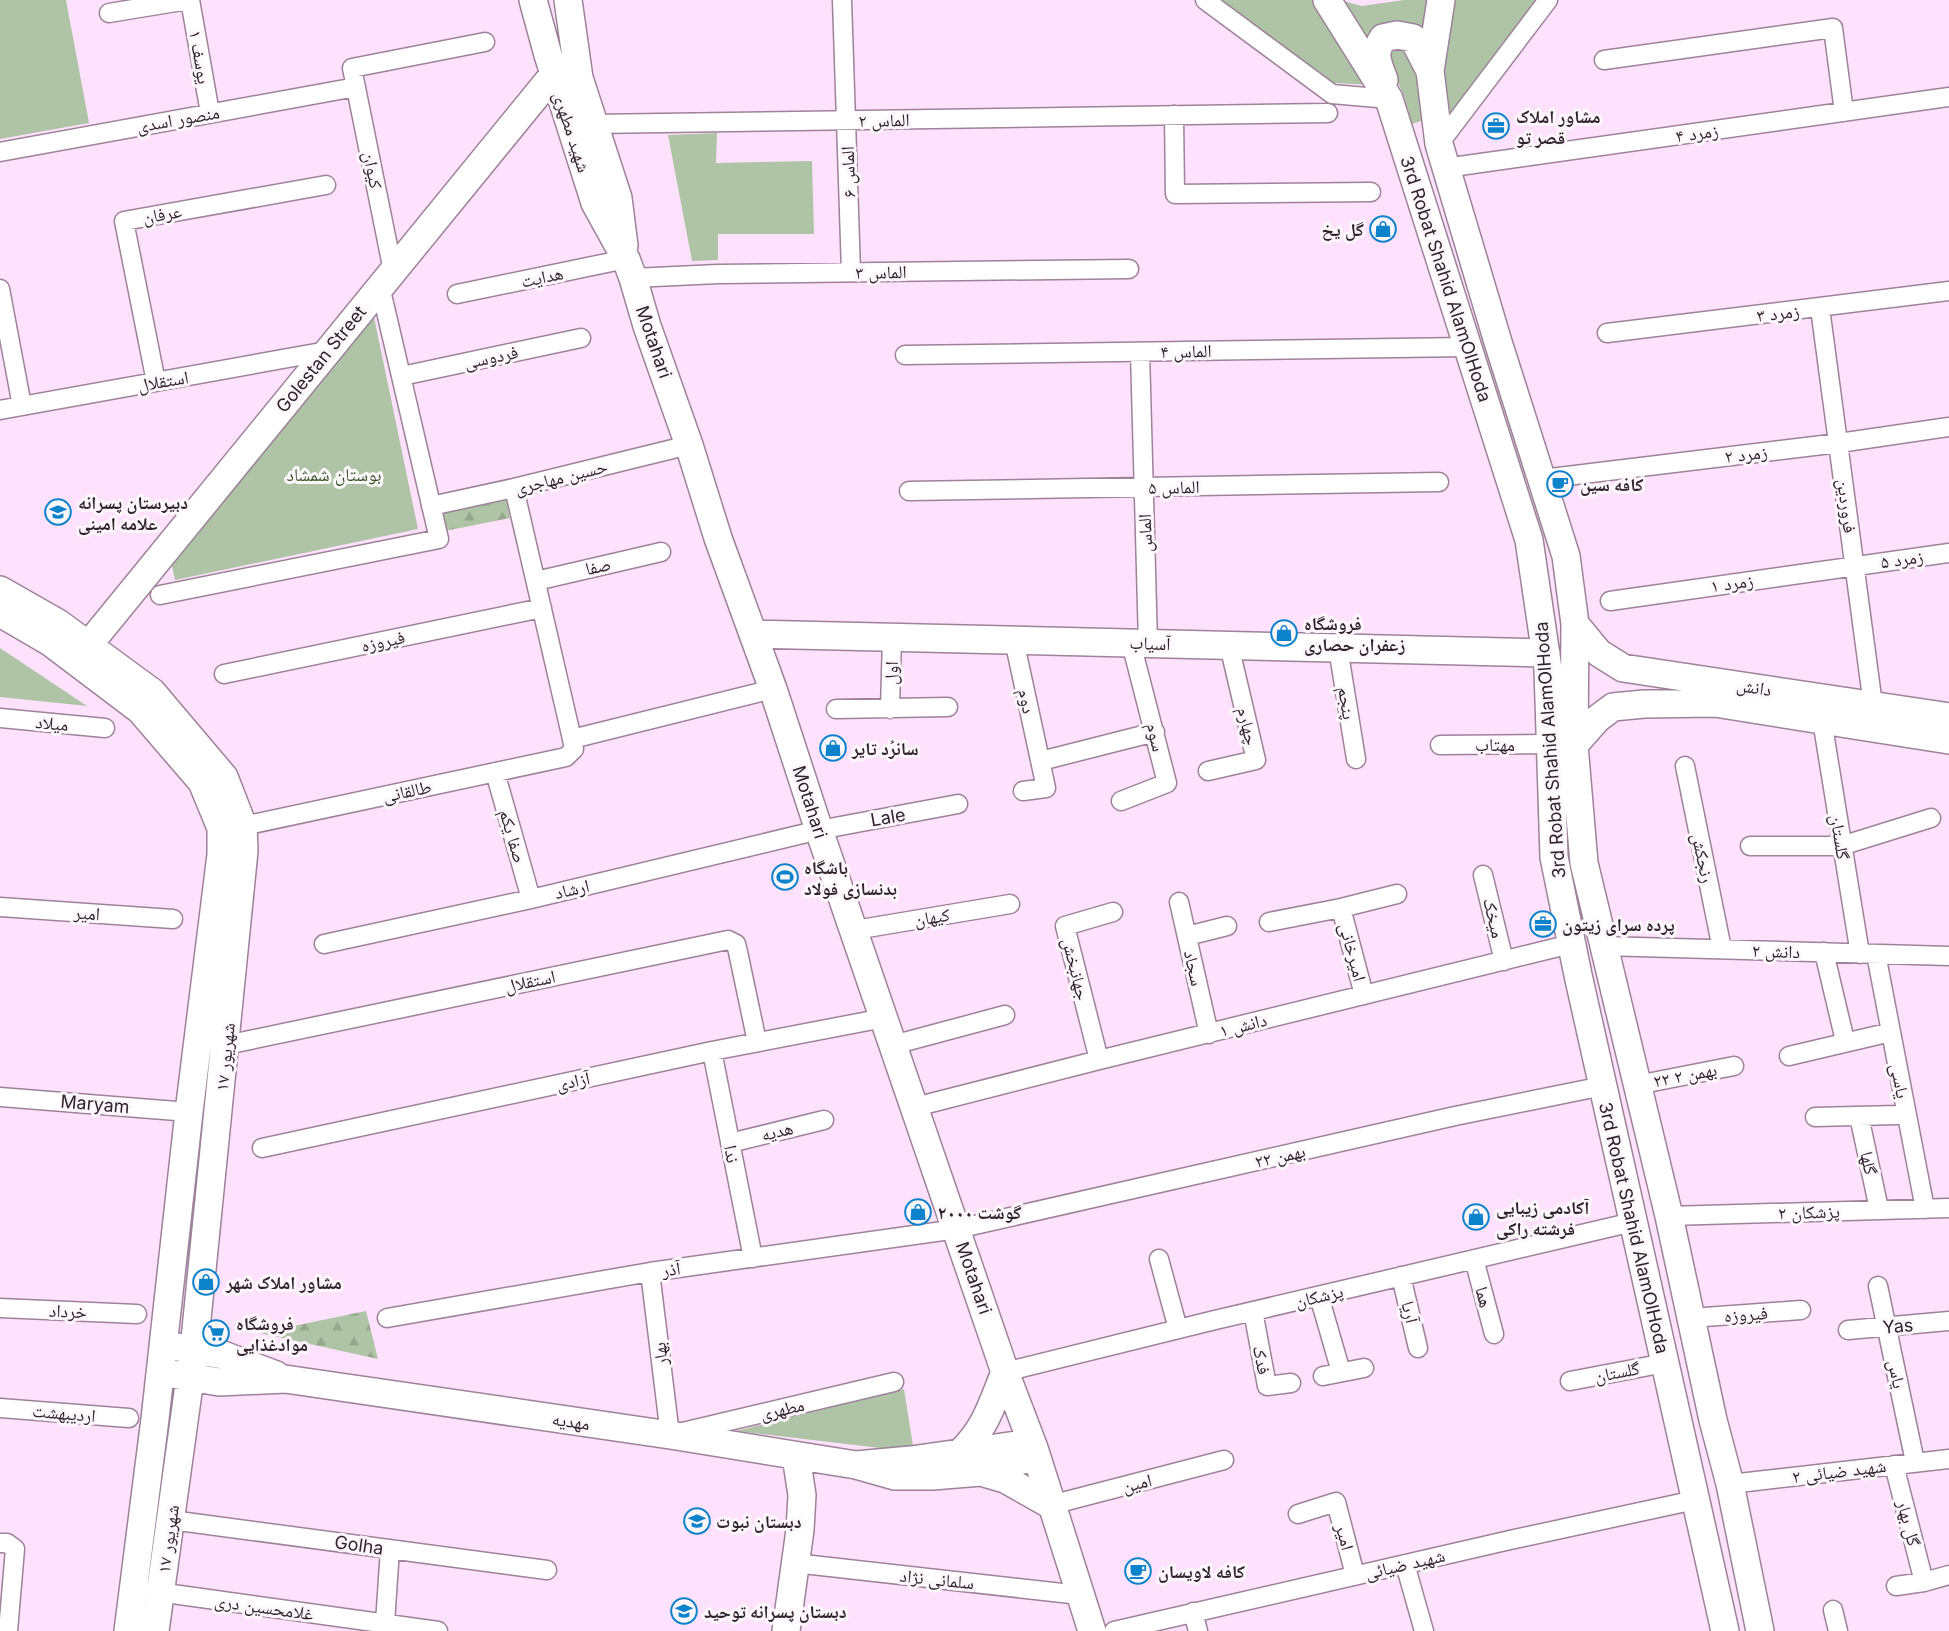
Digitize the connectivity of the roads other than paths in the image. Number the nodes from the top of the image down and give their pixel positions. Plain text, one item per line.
1 (189, 0) edge
2 (533, 0) edge
3 (568, 0) edge
4 (842, 0) edge
5 (1205, 0) edge
6 (1327, 0) edge
7 (1441, 0) edge
8 (1548, 0) edge
9 (109, 13) dead end
10 (485, 42) dead end
11 (1604, 60) dead end
12 (1430, 71) junction
13 (554, 74) junction
14 (356, 87) junction
15 (1949, 98) edge
16 (1389, 99) junction
17 (1844, 112) junction
18 (210, 113) junction
19 (1328, 113) dead end
20 (1174, 115) junction
21 (846, 120) junction
22 (593, 124) junction
23 (0, 152) edge
24 (1442, 156) junction
25 (326, 185) dead end
26 (1371, 192) dead end
27 (629, 268) junction
28 (1130, 269) dead end
29 (851, 272) junction
30 (386, 279) junction
31 (0, 289) edge
32 (1949, 291) edge
33 (457, 294) dead end
34 (1820, 308) junction
35 (1607, 333) dead end
36 (581, 338) dead end
37 (1467, 347) junction
38 (327, 351) junction
39 (1140, 352) junction
40 (905, 355) dead end
41 (402, 376) junction
42 (156, 382) junction
43 (22, 406) junction
44 (0, 410) edge
45 (1949, 427) edge
46 (1839, 442) junction
47 (689, 445) junction
48 (1542, 479) junction
49 (1439, 482) dead end
50 (1143, 487) junction
51 (514, 488) junction
52 (909, 492) dead end
53 (431, 506) junction
54 (661, 552) dead end
55 (1949, 553) edge
56 (1855, 566) junction
57 (536, 581) junction
58 (0, 590) edge
59 (160, 595) dead end
60 (1610, 601) dead end
61 (542, 608) junction
62 (0, 613) edge
63 (110, 616) junction
64 (58, 623) junction
65 (1575, 624) junction
66 (754, 634) junction
67 (892, 637) junction
68 (1014, 640) junction
69 (1140, 643) junction
70 (1229, 645) junction
71 (1338, 648) junction
72 (81, 652) junction
73 (1545, 653) junction
74 (118, 667) junction
75 (1650, 671) junction
76 (224, 674) dead end
77 (773, 689) junction
78 (1644, 704) junction
79 (1873, 705) junction
80 (948, 707) dead end
81 (890, 709) junction
82 (836, 710) dead end
83 (1949, 717) edge
84 (0, 718) edge
85 (1822, 720) junction
86 (105, 728) dead end
87 (1155, 732) junction
88 (1949, 740) edge
89 (1440, 744) dead end
90 (1562, 744) junction
91 (571, 746) junction
92 (1356, 759) dead end
93 (1041, 761) junction
94 (1684, 766) dead end
95 (1208, 771) dead end
96 (495, 772) junction
97 (1023, 791) dead end
98 (1121, 801) dead end
99 (958, 804) dead end
100 (1931, 818) dead end
101 (243, 826) junction
102 (819, 830) junction
103 (1750, 846) dead end
104 (1841, 846) junction
105 (1483, 875) dead end
106 (1397, 894) dead end
107 (531, 899) junction
108 (1179, 902) dead end
109 (1010, 904) dead end
110 (0, 907) edge
111 (1341, 908) junction
112 (1113, 912) dead end
113 (173, 919) dead end
114 (1269, 922) dead end
115 (1227, 926) dead end
116 (855, 930) junction
117 (1186, 936) junction
118 (324, 944) dead end
119 (1571, 944) junction
120 (1603, 946) junction
121 (1722, 950) junction
122 (1824, 952) junction
123 (1868, 954) junction
124 (1949, 956) edge
125 (1504, 961) junction
126 (1364, 995) junction
127 (1005, 1015) dead end
128 (884, 1018) junction
129 (1891, 1032) junction
130 (1209, 1034) junction
131 (1845, 1041) junction
132 (757, 1042) junction
133 (226, 1045) junction
134 (893, 1045) junction
135 (712, 1051) junction
136 (1789, 1056) dead end
137 (1099, 1059) junction
138 (1734, 1066) dead end
139 (1636, 1085) junction
140 (1603, 1086) junction
141 (0, 1096) edge
142 (915, 1107) junction
143 (189, 1112) junction
144 (1898, 1115) dead end
145 (1859, 1116) junction
146 (1815, 1117) dead end
147 (824, 1120) dead end
148 (730, 1143) junction
149 (262, 1148) dead end
150 (1949, 1208) edge
151 (1879, 1209) junction
152 (1925, 1209) junction
153 (1669, 1216) junction
154 (1633, 1222) junction
155 (957, 1229) junction
156 (1641, 1257) junction
157 (753, 1258) junction
158 (1159, 1259) dead end
159 (1474, 1259) junction
160 (650, 1272) junction
161 (1401, 1276) junction
162 (1878, 1286) dead end
163 (1319, 1296) junction
164 (0, 1308) edge
165 (1802, 1310) dead end
166 (1253, 1311) junction
167 (137, 1314) dead end
168 (387, 1318) dead end
169 (1691, 1318) junction
170 (1949, 1321) edge
171 (1887, 1327) junction
172 (1178, 1329) junction
173 (1848, 1330) dead end
174 (1494, 1334) dead end
175 (164, 1345) junction
176 (1418, 1348) dead end
177 (194, 1349) junction
178 (1364, 1368) dead end
179 (159, 1372) junction
180 (1005, 1372) junction
181 (1341, 1372) junction
182 (1667, 1372) junction
183 (1323, 1376) dead end
184 (189, 1377) junction
185 (285, 1378) junction
186 (1570, 1381) dead end
187 (894, 1382) dead end
188 (1291, 1383) dead end
189 (0, 1408) edge
190 (129, 1418) dead end
191 (1713, 1420) junction
192 (670, 1435) junction
193 (1034, 1448) junction
194 (960, 1453) junction
195 (796, 1456) junction
196 (1949, 1459) edge
197 (1224, 1461) dead end
198 (1915, 1462) junction
199 (844, 1463) junction
200 (1894, 1465) junction
201 (981, 1472) junction
202 (1730, 1484) junction
203 (1695, 1500) junction
204 (1051, 1505) junction
205 (1298, 1514) dead end
206 (171, 1520) junction
207 (800, 1530) junction
208 (0, 1543) edge
209 (390, 1549) junction
210 (794, 1563) junction
211 (1405, 1564) junction
212 (547, 1570) dead end
213 (1355, 1575) junction
214 (1949, 1575) edge
215 (1924, 1582) junction
216 (1896, 1586) dead end
217 (134, 1588) junction
218 (161, 1593) junction
219 (1080, 1594) junction
220 (1833, 1610) dead end
221 (1193, 1612) junction
222 (385, 1623) junction
223 (8, 1631) edge
224 (128, 1631) edge
225 (155, 1631) edge
226 (438, 1631) edge
227 (786, 1631) edge
228 (1092, 1631) edge
229 (1114, 1631) edge
230 (1198, 1631) edge
231 (1424, 1631) edge
232 (1725, 1631) edge
233 (1760, 1631) edge
234 (1838, 1631) edge

1 - 9 street
1 - 18 street, یوسف ۱
2 - 13 main road, شهید مطهری
3 - 22 main road, Motahari
4 - 21 street, الماس ۶
5 - 16 street
6 - 16 main road, 3rd Robat Shahid AlamOlHoda
7 - 12 main road, 3rd Robat Shahid AlamOlHoda
8 - 24 street
10 - 14 street, کیوان
11 - 17 street
12 - 16 main road
12 - 24 main road, 3rd Robat Shahid AlamOlHoda
13 - 27 main road, شهید مطهری
13 - 30 main road, Golestan Street
14 - 18 street, منصور اسدی
14 - 30 street, کیوان
15 - 17 street, زمرد ۴
16 - 37 main road, 3rd Robat Shahid AlamOlHoda
17 - 24 street, زمرد ۴
18 - 23 street, منصور اسدی
19 - 20 street, الماس ۲
20 - 21 street, الماس ۲
20 - 26 street
21 - 22 street, الماس ۲
21 - 29 street, الماس ۶
22 - 27 main road, Motahari
24 - 48 main road, 3rd Robat Shahid AlamOlHoda
25 - 42 street, عرفان
27 - 29 street, الماس ۳
27 - 33 street, هدایت
27 - 47 main road, Motahari
28 - 29 street, الماس ۳
30 - 38 main road, Golestan Street
30 - 41 street, کیوان
31 - 43 street
32 - 34 street, زمرد ۳
34 - 35 street, زمرد ۳
34 - 46 street, فروردین
36 - 41 street, فردوسی
37 - 39 street, الماس ۴
37 - 73 main road, 3rd Robat Shahid AlamOlHoda
38 - 42 street, استقلال
38 - 63 main road, Golestan Street
39 - 40 street, الماس ۴
39 - 50 street, الماس
41 - 53 street, کیوان
42 - 43 street, استقلال
43 - 44 street, استقلال
45 - 46 street, زمرد ۲
46 - 48 street, زمرد ۲
46 - 56 street, فروردین
47 - 51 street, حسین مهاجری
47 - 66 main road, Motahari
48 - 65 main road, 3rd Robat Shahid AlamOlHoda
49 - 50 street, الماس ۵
50 - 52 street, الماس ۵
50 - 69 street, الماس
51 - 53 street, حسین مهاجری
51 - 57 street
53 - 59 street, کیوان
54 - 57 street, صفا
55 - 56 street, زمرد ۵
56 - 60 street, زمرد ۱
56 - 79 street, فروردین
57 - 61 street
58 - 64 main road, ۱۷ شهریور
61 - 76 street, فیروزه
61 - 91 street
62 - 72 main road, ۱۷ شهریور
63 - 64 main road
63 - 72 main road, Golestan Street
63 - 74 main road
64 - 72 main road, ۱۷ شهریور
65 - 75 main road, دانش
65 - 90 main road, 3rd Robat Shahid AlamOlHoda
66 - 67 main road, آسیاب
66 - 77 main road, Motahari
67 - 68 main road, آسیاب
67 - 81 street, اول
68 - 69 main road, آسیاب
68 - 93 street, دوم
69 - 70 main road, آسیاب
69 - 87 street, سوم
70 - 71 main road, آسیاب
70 - 95 street, چهارم
71 - 73 main road, آسیاب
71 - 92 street, پنجم
72 - 74 main road, ۱۷ شهریور
72 - 143 main road, ۱۷ شهریور
73 - 90 main road, 3rd Robat Shahid AlamOlHoda
74 - 101 main road, ۱۷ شهریور
75 - 78 main road
75 - 79 main road, دانش
77 - 91 street, طالقانی
77 - 102 main road, Motahari
78 - 85 main road, دانش
78 - 90 main road, دانش
79 - 83 main road, دانش
80 - 81 street
81 - 82 street
84 - 86 street, میلاد
85 - 88 main road, دانش
85 - 104 street, گلستان
87 - 93 street
87 - 98 street, سوم
89 - 90 street, مهتاب
90 - 119 main road, 3rd Robat Shahid AlamOlHoda
90 - 120 main road, 3rd Robat Shahid AlamOlHoda
91 - 96 street, طالقانی
93 - 97 street, دوم
94 - 121 street, رنجکش
96 - 101 street, طالقانی
96 - 107 street, صفا یکم
99 - 102 street, Lale
100 - 104 street
101 - 133 main road, ۱۷ شهریور
102 - 107 street, ارشاد
102 - 116 main road, Motahari
103 - 104 street
104 - 123 street, گلستان
105 - 125 street, میخک
106 - 111 street
107 - 118 street, ارشاد
108 - 117 street, سجاد
109 - 116 street, کیهان
110 - 113 street, امیر
111 - 114 street
111 - 126 street, امیرخانی
112 - 137 street, جهانبخش
115 - 117 street
116 - 128 main road, Motahari
117 - 130 street, سجاد
119 - 125 street, دانش ۱
119 - 140 main road, 3rd Robat Shahid AlamOlHoda
120 - 121 street, دانش ۲
120 - 139 main road, 3rd Robat Shahid AlamOlHoda
121 - 122 street, دانش ۲
122 - 123 street, دانش ۲
122 - 131 street
123 - 124 street, دانش ۲
123 - 129 street, یاسی
125 - 126 street, دانش ۱
126 - 130 street, دانش ۱
127 - 134 street
128 - 132 street, آزادی
128 - 134 main road, Motahari
129 - 131 street
129 - 152 street, یاسی
130 - 137 street, دانش ۱
131 - 136 street
132 - 133 street, استقلال
132 - 135 street, آزادی
133 - 177 main road, ۱۷ شهریور
134 - 142 main road, Motahari
135 - 148 street, ندا
135 - 149 street, آزادی
137 - 142 street, دانش ۱
138 - 139 street, ۲۲ بهمن ۲
139 - 153 main road, 3rd Robat Shahid AlamOlHoda
140 - 154 main road, 3rd Robat Shahid AlamOlHoda
140 - 155 street, ۲۲ بهمن
141 - 143 street, Maryam
142 - 155 main road, Motahari
143 - 175 main road, ۱۷ شهریور
144 - 145 street
145 - 146 street
145 - 151 street, گلها
147 - 148 street, هدیه
148 - 157 street, ندا
150 - 152 street, پزشکان ۲
151 - 152 street, پزشکان ۲
151 - 153 street, پزشکان ۲
153 - 169 main road, 3rd Robat Shahid AlamOlHoda
154 - 156 main road, 3rd Robat Shahid AlamOlHoda
154 - 159 street, پزشکان
155 - 157 street, آذر
155 - 180 main road, Motahari
156 - 169 main road
156 - 182 main road, 3rd Robat Shahid AlamOlHoda
157 - 160 street, آذر
158 - 172 street
159 - 161 street, پزشکان
159 - 174 street, هما
160 - 168 street, آذر
160 - 192 street, بهار
161 - 163 street, پزشکان
161 - 176 street, آریا
162 - 171 street, یاس
163 - 166 street, پزشکان
163 - 181 street
164 - 167 street, خرداد
165 - 169 street, فیروزه
166 - 172 street, پزشکان
166 - 188 street, فدک
169 - 191 main road, 3rd Robat Shahid AlamOlHoda
170 - 171 street, Yas
171 - 173 street, Yas
171 - 198 street, یاس
172 - 180 street, پزشکان
175 - 177 main road, مهدیه
175 - 179 main road, ۱۷ شهریور
177 - 184 main road, ۱۷ شهریور
177 - 185 main road, مهدیه
178 - 181 street
179 - 184 main road, مهدیه
179 - 217 main road, ۱۷ شهریور
180 - 193 main road, Motahari
180 - 194 main road
181 - 183 street
182 - 186 street, گلستان
182 - 191 main road
182 - 203 main road, 3rd Robat Shahid AlamOlHoda
184 - 185 main road, مهدیه
184 - 206 main road, ۱۷ شهریور
185 - 192 main road, مهدیه
187 - 192 street, مطهری
189 - 190 street, اردیبهشت
191 - 202 main road, 3rd Robat Shahid AlamOlHoda
192 - 195 main road, مهدیه
193 - 194 main road, مهدیه
193 - 201 main road, مهدیه
193 - 204 main road, Motahari
194 - 199 main road, مهدیه
195 - 199 main road, مهدیه
195 - 207 main road
196 - 198 street, شهید ضیائی ۲
197 - 204 street, امین
198 - 200 street, شهید ضیائی ۲
199 - 201 main road, مهدیه
199 - 207 main road
200 - 202 street, شهید ضیائی ۲
200 - 215 street, گل بهار
201 - 204 main road
202 - 233 main road, 3rd Robat Shahid AlamOlHoda
203 - 211 street, شهید ضیائی
203 - 232 main road, 3rd Robat Shahid AlamOlHoda
204 - 219 main road, Motahari
205 - 213 street, امیر
206 - 209 street, Golha
206 - 218 main road, ۱۷ شهریور
207 - 210 main road
208 - 223 street
209 - 212 street, Golha
209 - 222 street
210 - 219 street, سلمانی نژاد
210 - 227 main road
211 - 213 street, شهید ضیائی
211 - 231 street
213 - 221 street, شهید ضیائی
214 - 215 street
215 - 216 street
217 - 218 street, غلامحسین دری
217 - 224 main road, ۱۷ شهریور
218 - 222 street, غلامحسین دری
218 - 225 main road, ۱۷ شهریور
219 - 228 main road, Motahari
220 - 234 street
221 - 229 street, شهید ضیائی
221 - 230 street
222 - 226 street, غلامحسین دری

